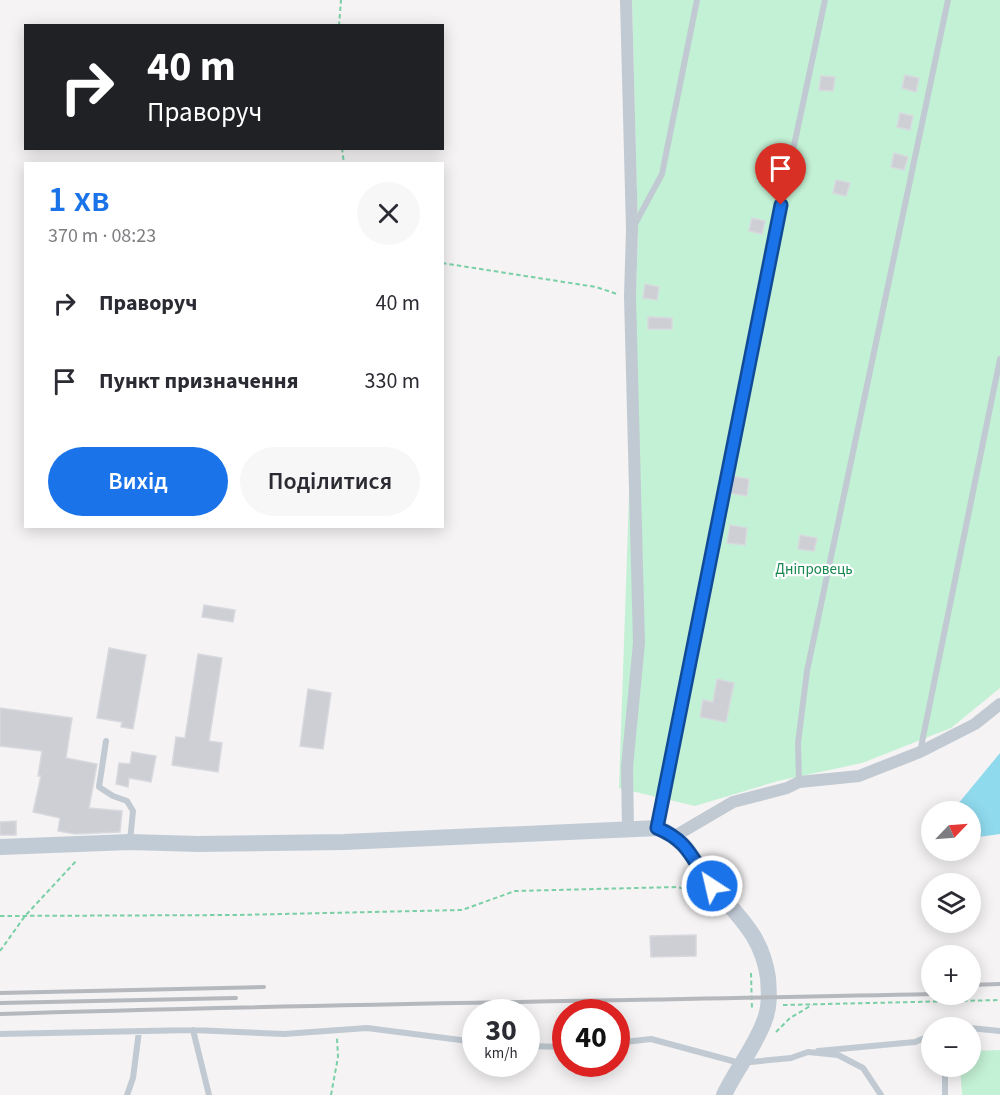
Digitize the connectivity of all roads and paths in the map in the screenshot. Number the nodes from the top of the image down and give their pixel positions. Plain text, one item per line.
1 (341, 0) edge
2 (626, 0) edge
3 (697, 0) edge
4 (825, 0) edge
5 (948, 0) edge
6 (339, 24) edge
7 (632, 230) junction
8 (444, 264) edge
9 (630, 296) junction
10 (1000, 359) edge
11 (1000, 705) edge
12 (105, 741) dead end
13 (920, 752) junction
14 (799, 782) junction
15 (657, 828) junction
16 (628, 829) junction
17 (675, 836) junction
18 (130, 842) junction
19 (90, 844) junction
20 (0, 847) edge
21 (698, 891) dead end
22 (0, 916) edge
23 (25, 916) junction
24 (0, 951) edge
25 (751, 967) dead end
26 (1000, 1000) edge
27 (814, 1004) junction
28 (769, 1007) junction
29 (752, 1011) dead end
30 (981, 1029) edge
31 (193, 1030) junction
32 (337, 1030) junction
33 (139, 1031) junction
34 (1000, 1031) edge
35 (0, 1034) edge
36 (462, 1040) edge
37 (921, 1040) edge
38 (630, 1041) edge
39 (752, 1047) junction
40 (808, 1052) junction
41 (741, 1063) junction
42 (945, 1077) edge
43 (127, 1095) edge
44 (209, 1095) edge
45 (331, 1095) edge
46 (724, 1095) edge
47 (881, 1095) edge
48 (945, 1095) edge

1 - 6 path
2 - 7 street
3 - 7 lane
4 - 15 lane
5 - 14 lane
7 - 9 street
8 - 9 path
9 - 16 street
10 - 13 lane
11 - 13 street
12 - 18 lane
13 - 14 street
14 - 17 street
15 - 16 street
15 - 17 street
16 - 18 street
17 - 28 street
18 - 19 street
19 - 20 street
19 - 23 path
21 - 23 path
22 - 23 path
23 - 24 path
25 - 29 path
26 - 27 path
27 - 28 path
27 - 39 path
28 - 39 street
30 - 34 lane
31 - 32 lane
31 - 33 lane
31 - 44 lane
32 - 36 lane
32 - 45 path
33 - 35 lane
33 - 43 lane
37 - 40 lane
38 - 41 lane
39 - 41 street
40 - 41 lane
40 - 47 lane
41 - 46 street
42 - 48 lane

